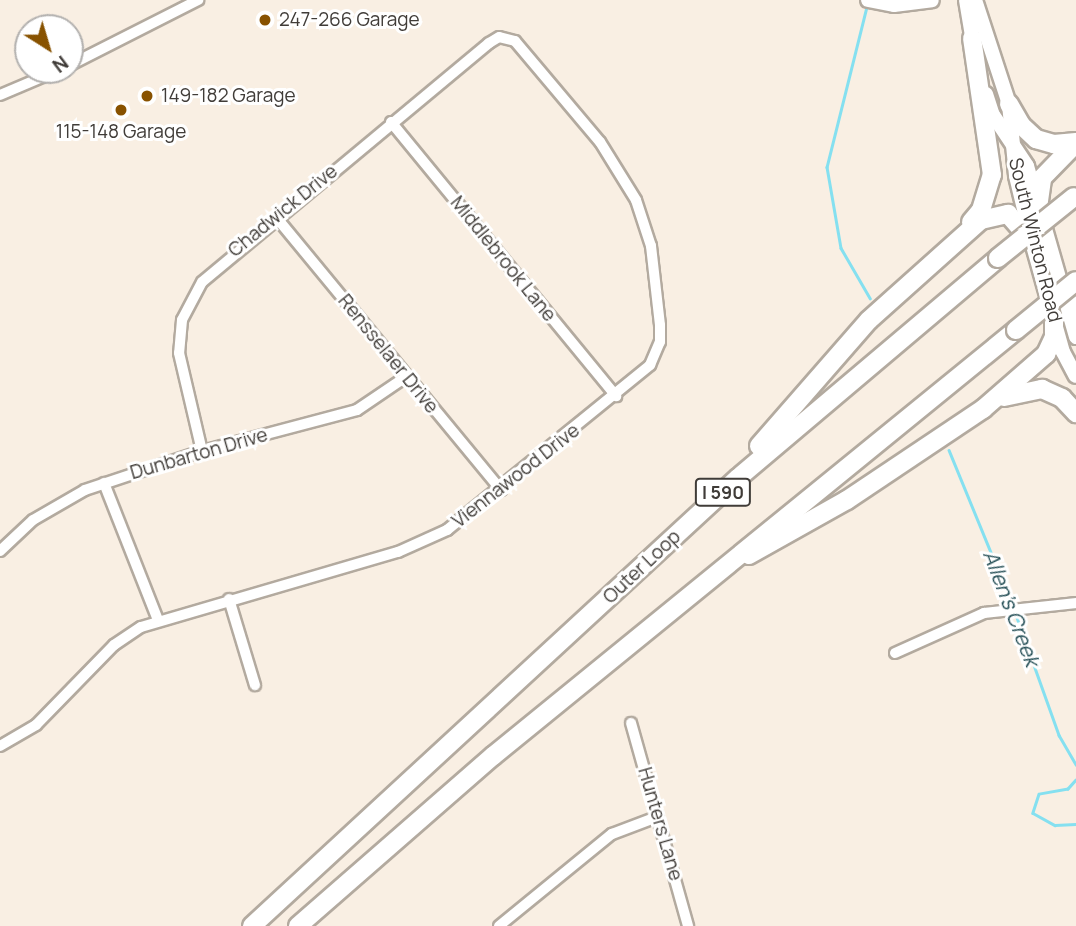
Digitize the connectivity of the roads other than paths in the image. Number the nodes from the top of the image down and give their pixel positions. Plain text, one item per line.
1 (198, 0) edge
2 (868, 0) edge
3 (932, 0) edge
4 (967, 0) edge
5 (975, 0) edge
6 (508, 38) joint
7 (972, 38) junction
8 (84, 58) edge
9 (26, 84) edge
10 (0, 95) edge
11 (1009, 104) junction
12 (391, 122) junction
13 (1013, 142) junction
14 (1076, 142) edge
15 (1075, 196) edge
16 (1038, 208) junction
17 (276, 217) junction
18 (956, 242) junction
19 (1032, 242) junction
20 (1076, 281) edge
21 (1063, 295) junction
22 (1076, 311) edge
23 (1054, 317) junction
24 (1076, 337) edge
25 (407, 376) junction
26 (1076, 376) edge
27 (616, 396) junction
28 (983, 409) junction
29 (1076, 413) edge
30 (202, 452) junction
31 (738, 478) junction
32 (104, 483) junction
33 (500, 490) junction
34 (0, 551) edge
35 (731, 563) junction
36 (229, 599) junction
37 (1076, 603) edge
38 (158, 620) junction
39 (895, 653) dead end
40 (255, 685) dead end
41 (631, 723) dead end
42 (0, 746) edge
43 (657, 817) junction
44 (252, 926) edge
45 (298, 926) edge
46 (499, 926) edge
47 (688, 926) edge

1 - 8 street
2 - 3 main road
4 - 7 main road, South Winton Road
5 - 11 main road, South Winton Road
6 - 12 street, Chadwick Drive
6 - 27 street, Viennawood Drive
7 - 13 main road, South Winton Road
7 - 18 highway
9 - 10 street
11 - 13 main road, South Winton Road
11 - 14 highway
12 - 17 street, Chadwick Drive
12 - 27 street, Middlebrook Lane
13 - 16 main road, South Winton Road
13 - 19 main road, South Winton Road
14 - 16 highway
15 - 31 highway, Outer Loop / I 590, bridge
16 - 21 main road, South Winton Road
17 - 25 street, Rensselaer Drive
17 - 30 street, Chadwick Drive
18 - 19 highway
18 - 31 highway
19 - 23 main road, South Winton Road
20 - 35 highway, bridge
21 - 22 highway
21 - 24 main road, South Winton Road
23 - 26 main road, South Winton Road
23 - 28 highway
25 - 30 street, Dunbarton Drive
25 - 33 street, Rensselaer Drive
27 - 33 street, Viennawood Drive
28 - 29 highway
28 - 35 highway
30 - 32 street, Dunbarton Drive
31 - 44 highway, Outer Loop / I 590
32 - 34 street, Dunbarton Drive
32 - 38 street
33 - 36 street, Viennawood Drive
35 - 45 highway
36 - 38 street, Viennawood Drive
36 - 40 street
37 - 39 street
38 - 42 street, Viennawood Drive
41 - 43 street, Hunters Lane
43 - 46 street
43 - 47 street, Hunters Lane

